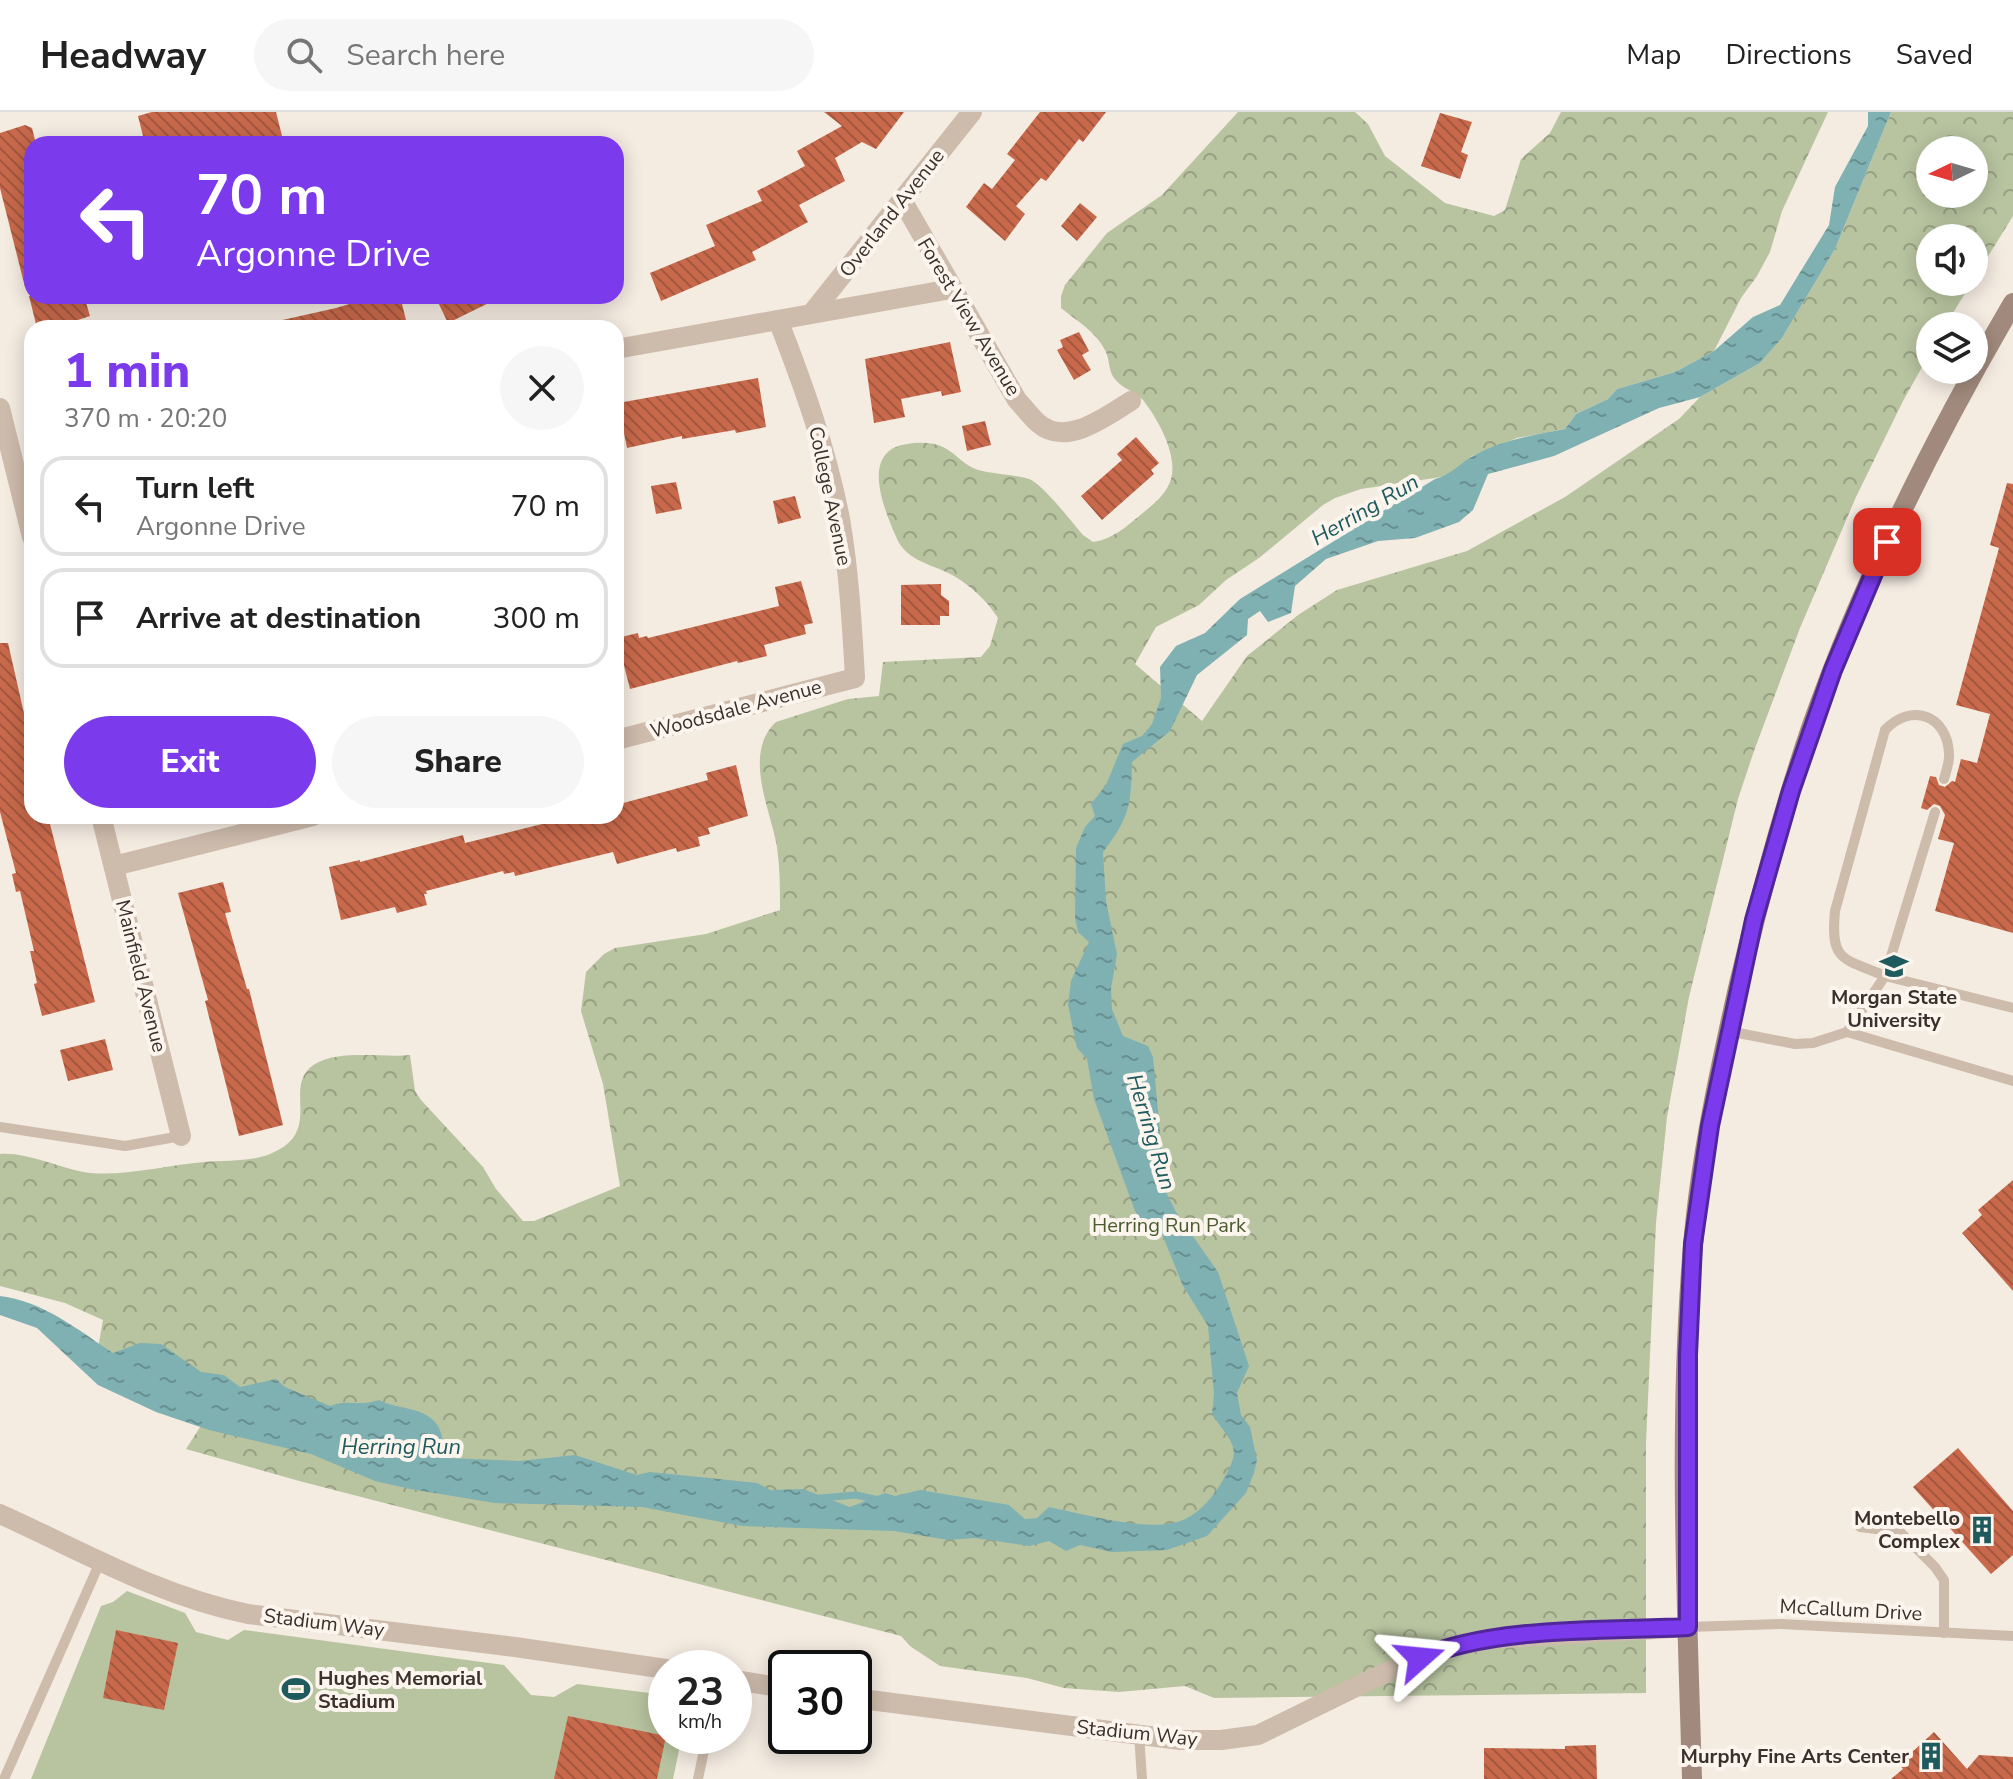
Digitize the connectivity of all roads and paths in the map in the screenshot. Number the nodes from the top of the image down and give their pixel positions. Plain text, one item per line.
1 (972, 112) edge
2 (902, 200) junction
3 (951, 289) junction
4 (2013, 303) edge
5 (812, 313) junction
6 (778, 320) junction
7 (624, 348) edge
8 (1131, 401) dead end
9 (0, 408) edge
10 (24, 479) edge
11 (855, 678) joint
12 (624, 738) edge
13 (1944, 779) dead end
14 (1935, 812) dead end
15 (103, 824) edge
16 (281, 824) edge
17 (114, 866) junction
18 (1885, 976) junction
19 (2013, 1008) edge
20 (1728, 1031) junction
21 (1847, 1032) junction
22 (2013, 1081) edge
23 (0, 1127) edge
24 (181, 1136) joint
25 (0, 1514) edge
26 (1860, 1527) dead end
27 (100, 1562) junction
28 (1688, 1627) junction
29 (1944, 1633) junction
30 (2013, 1636) edge
31 (648, 1666) edge
32 (872, 1700) edge
33 (1139, 1734) junction
34 (703, 1754) edge
35 (4, 1779) edge
36 (698, 1779) edge
37 (1142, 1779) edge
38 (1692, 1779) edge

1 - 2 street, Overland Avenue
2 - 3 street, Forest View Avenue
2 - 5 street, Overland Avenue
3 - 5 street, Overland Avenue
3 - 8 street, Forest View Avenue
4 - 20 main road
5 - 6 street, Overland Avenue
6 - 7 street, Overland Avenue
6 - 11 street, College Avenue
9 - 10 street
11 - 12 street, Woodsdale Avenue
13 - 18 lane
14 - 18 lane
15 - 17 street, Mainfield Avenue
16 - 17 street
17 - 24 street, Mainfield Avenue
18 - 19 lane
18 - 21 lane
20 - 21 lane
20 - 28 main road
21 - 22 lane
23 - 24 lane
25 - 27 street, Stadium Way
26 - 29 lane
27 - 31 street, Stadium Way
27 - 35 lane
28 - 29 lane, McCallum Drive
28 - 33 street, Stadium Way
28 - 38 main road
29 - 30 lane, McCallum Drive
32 - 33 street, Stadium Way
33 - 37 lane
34 - 36 lane

